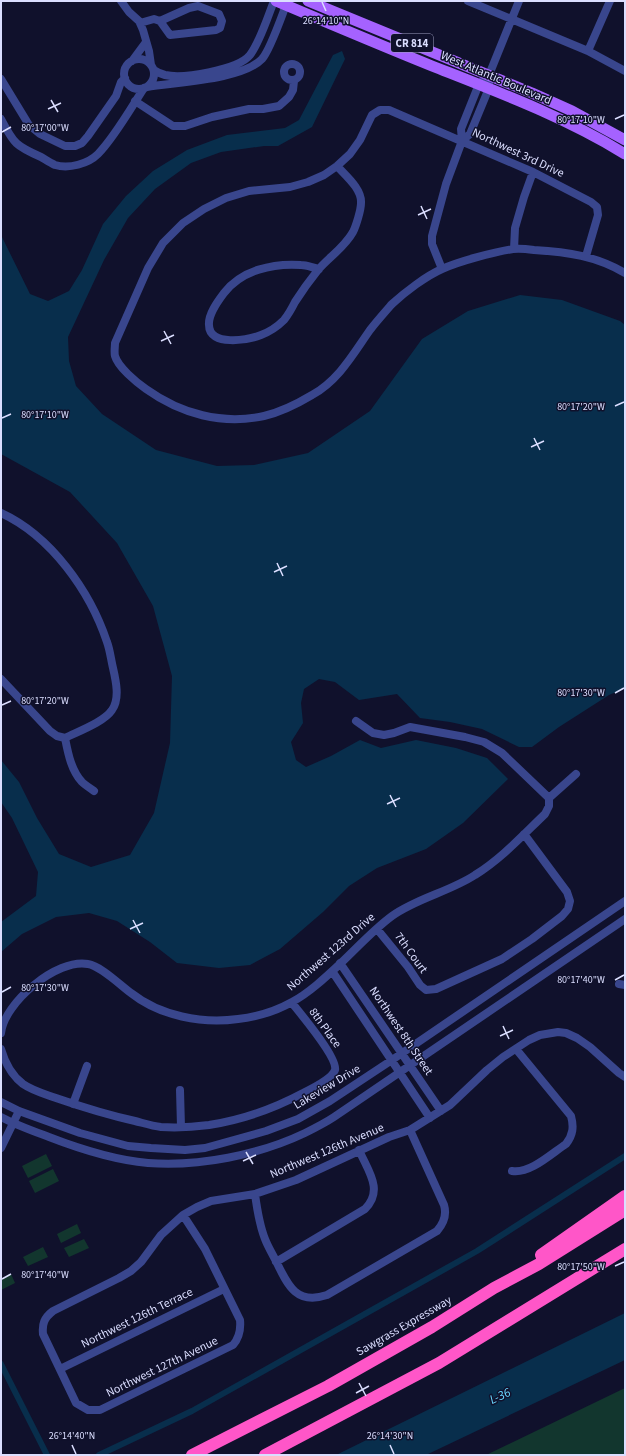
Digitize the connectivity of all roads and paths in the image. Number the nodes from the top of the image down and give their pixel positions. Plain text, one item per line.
1 (121, 1) edge
2 (275, 1) edge
3 (308, 1) edge
4 (468, 1) edge
5 (519, 1) edge
6 (610, 1) edge
7 (286, 3) edge
8 (512, 19) junction
9 (160, 21) junction
10 (140, 23) junction
11 (146, 42) junction
12 (588, 51) junction
13 (132, 61) junction
14 (152, 67) junction
15 (625, 71) edge
16 (489, 75) junction
17 (1, 79) edge
18 (294, 81) dead end
19 (129, 84) junction
20 (484, 86) junction
21 (145, 88) junction
22 (136, 100) junction
23 (1, 119) edge
24 (625, 140) edge
25 (462, 141) junction
26 (625, 154) edge
27 (337, 166) junction
28 (533, 172) junction
29 (514, 249) junction
30 (586, 256) junction
31 (319, 269) junction
32 (442, 269) junction
33 (625, 274) edge
34 (1, 513) edge
35 (1, 679) edge
36 (356, 721) dead end
37 (66, 738) junction
38 (576, 774) dead end
39 (94, 791) dead end
40 (550, 798) junction
41 (524, 834) junction
42 (625, 901) edge
43 (625, 919) edge
44 (377, 929) junction
45 (556, 949) junction
46 (564, 961) junction
47 (340, 963) junction
48 (332, 971) junction
49 (292, 1002) junction
50 (1, 1033) edge
51 (1, 1049) edge
52 (516, 1049) junction
53 (402, 1054) junction
54 (392, 1060) junction
55 (87, 1066) dead end
56 (410, 1066) junction
57 (400, 1073) junction
58 (625, 1077) edge
59 (180, 1090) dead end
60 (2, 1104) edge
61 (73, 1104) junction
62 (19, 1111) junction
63 (441, 1112) junction
64 (1, 1117) edge
65 (430, 1118) junction
66 (13, 1123) junction
67 (181, 1127) junction
68 (410, 1130) junction
69 (1, 1148) edge
70 (151, 1148) junction
71 (359, 1150) junction
72 (148, 1163) junction
73 (512, 1170) dead end
74 (255, 1194) junction
75 (625, 1196) edge
76 (625, 1210) edge
77 (183, 1214) junction
78 (624, 1250) edge
79 (276, 1262) junction
80 (494, 1288) junction
81 (224, 1289) junction
82 (60, 1369) junction
83 (192, 1455) edge
84 (265, 1455) edge

1 - 10 street
2 - 7 main road, West Atlantic Boulevard / CR 814
2 - 14 street, West Atlantic Boulevard
3 - 16 main road, West Atlantic Boulevard / CR 814
4 - 8 street
5 - 8 street
6 - 12 street
7 - 20 main road, West Atlantic Boulevard / CR 814
7 - 21 street
8 - 12 street
8 - 16 street
9 - 9 street
9 - 10 street
10 - 11 street
11 - 13 street
11 - 14 street
12 - 15 street
13 - 14 street, West Atlantic Boulevard
13 - 19 street
14 - 21 street
16 - 20 street
16 - 24 main road, West Atlantic Boulevard / CR 814
17 - 19 street
18 - 22 street
19 - 21 street
19 - 22 street
20 - 25 street
20 - 26 main road, West Atlantic Boulevard / CR 814
21 - 22 street
22 - 23 street
25 - 27 street, Northwest 3rd Drive
25 - 28 street, Northwest 3rd Drive
25 - 32 street
27 - 31 street
27 - 32 street
28 - 29 street
28 - 30 street, Northwest 3rd Drive
29 - 30 street
29 - 32 street
30 - 33 street
31 - 31 street
34 - 37 street
35 - 37 street
36 - 40 street
37 - 39 street
38 - 40 street, Northwest 123rd Drive
40 - 41 street, Northwest 123rd Drive
41 - 44 street, Northwest 123rd Drive
41 - 44 street, 7th Court
42 - 45 street, Lakeview Drive
43 - 46 street
44 - 47 street, Northwest 123rd Drive
45 - 46 street
45 - 53 street, Lakeview Drive
46 - 56 street
47 - 48 street, Northwest 123rd Drive
47 - 53 street, Northwest 8th Street
48 - 49 street, Northwest 123rd Drive
48 - 54 street, Northwest 8th Street
49 - 50 street, Northwest 123rd Drive
49 - 67 street, 8th Place
51 - 61 street
52 - 58 street, Northwest 126th Avenue
52 - 63 street, Northwest 126th Avenue
52 - 73 street
53 - 54 street, Lakeview Drive
53 - 56 street, Northwest 8th Street
54 - 57 street, Northwest 8th Street
54 - 70 street, Lakeview Drive
55 - 61 street
56 - 57 street
56 - 63 street, Northwest 8th Street
57 - 65 street, Northwest 8th Street
57 - 72 street
59 - 67 street
60 - 62 street, Lakeview Drive
61 - 67 street
62 - 66 street
62 - 70 street, Lakeview Drive
63 - 65 street, Northwest 126th Avenue
64 - 66 street
65 - 68 street, Northwest 126th Avenue
66 - 69 street
66 - 72 street
68 - 71 street, Northwest 126th Avenue
68 - 79 street
70 - 72 street
71 - 74 street, Northwest 126th Avenue
71 - 79 street
74 - 77 street, Northwest 126th Avenue
74 - 79 street
75 - 80 highway
76 - 80 highway, Sawgrass Expressway
77 - 81 street
77 - 82 street, Northwest 126th Avenue
78 - 84 highway
80 - 83 highway, Sawgrass Expressway
81 - 82 street, Northwest 126th Terrace
81 - 82 street, Northwest 127th Avenue

